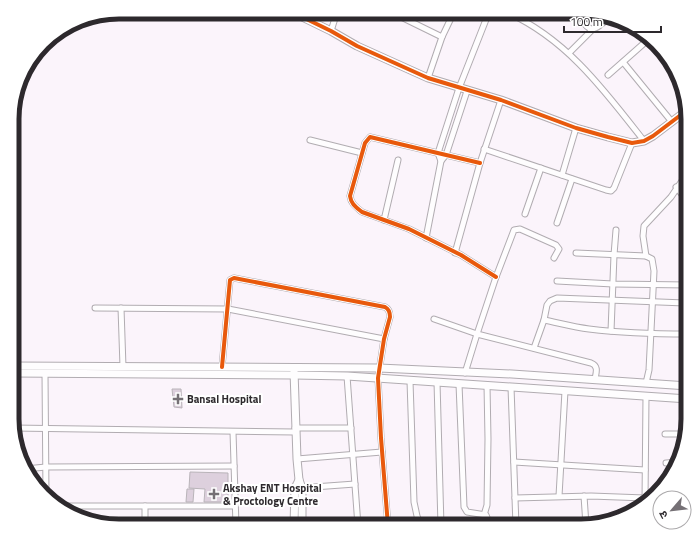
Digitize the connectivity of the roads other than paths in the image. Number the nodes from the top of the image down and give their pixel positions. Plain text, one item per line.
1 (306, 19) edge
2 (335, 19) edge
3 (405, 19) edge
4 (451, 19) edge
5 (486, 19) edge
6 (521, 19) edge
7 (580, 19) edge
8 (605, 22) edge
9 (592, 30) junction
10 (331, 32) junction
11 (442, 38) junction
12 (645, 42) edge
13 (569, 53) junction
14 (623, 62) junction
15 (608, 75) dead end
16 (428, 78) junction
17 (459, 88) junction
18 (467, 91) junction
19 (501, 100) junction
20 (681, 115) edge
21 (672, 122) junction
22 (576, 128) junction
23 (310, 140) dead end
24 (644, 141) junction
25 (632, 143) junction
26 (484, 149) junction
27 (362, 153) junction
28 (438, 153) junction
29 (446, 155) junction
30 (398, 160) dead end
31 (441, 161) junction
32 (480, 163) junction
33 (541, 168) junction
34 (562, 175) junction
35 (572, 179) junction
36 (681, 181) edge
37 (676, 187) junction
38 (681, 193) edge
39 (525, 214) dead end
40 (384, 220) junction
41 (557, 223) dead end
42 (616, 230) dead end
43 (426, 238) junction
44 (455, 252) junction
45 (576, 253) dead end
46 (614, 255) junction
47 (646, 256) junction
48 (554, 258) dead end
49 (495, 279) junction
50 (557, 281) dead end
51 (613, 284) junction
52 (653, 284) junction
53 (681, 285) edge
54 (612, 299) junction
55 (652, 301) junction
56 (681, 303) edge
57 (95, 308) dead end
58 (121, 308) junction
59 (228, 309) junction
60 (434, 319) dead end
61 (544, 320) junction
62 (611, 331) junction
63 (476, 334) junction
64 (650, 334) junction
65 (681, 334) edge
66 (384, 339) junction
67 (534, 348) junction
68 (19, 366) edge
69 (123, 367) junction
70 (222, 367) junction
71 (293, 367) junction
72 (379, 368) junction
73 (19, 373) edge
74 (45, 373) junction
75 (465, 373) junction
76 (294, 375) junction
77 (347, 376) junction
78 (378, 378) junction
79 (410, 380) junction
80 (595, 380) junction
81 (437, 382) junction
82 (646, 383) junction
83 (460, 384) junction
84 (486, 385) junction
85 (681, 386) edge
86 (511, 387) junction
87 (565, 390) junction
88 (646, 396) junction
89 (681, 398) edge
90 (19, 428) edge
91 (45, 428) junction
92 (351, 428) junction
93 (295, 430) junction
94 (233, 432) junction
95 (666, 434) dead end
96 (680, 434) edge
97 (382, 452) junction
98 (353, 455) junction
99 (297, 459) junction
100 (514, 462) junction
101 (666, 463) dead end
102 (671, 463) edge
103 (234, 466) junction
104 (561, 466) junction
105 (46, 467) junction
106 (32, 468) edge
107 (645, 470) junction
108 (355, 484) junction
109 (46, 488) edge
110 (298, 488) junction
111 (559, 496) junction
112 (584, 496) junction
113 (645, 496) edge
114 (515, 498) junction
115 (640, 500) edge
116 (70, 506) edge
117 (145, 506) junction
118 (235, 506) junction
119 (484, 515) junction
120 (145, 519) edge
121 (236, 519) edge
122 (295, 519) edge
123 (301, 519) edge
124 (358, 519) edge
125 (387, 519) edge
126 (418, 519) edge
127 (440, 519) edge
128 (487, 519) edge
129 (516, 519) edge
130 (586, 519) edge

1 - 10 street
2 - 10 street
3 - 11 street
4 - 11 street
5 - 17 street
6 - 13 street
7 - 9 street
8 - 9 street
9 - 13 street
10 - 16 street
11 - 16 street
12 - 14 street
13 - 24 street
14 - 15 street
14 - 21 street
16 - 17 street
17 - 18 street
17 - 28 street
18 - 19 street
18 - 29 street
19 - 22 street
19 - 26 street
20 - 21 street
21 - 24 street
22 - 25 street
22 - 34 street
23 - 27 street
24 - 25 street
25 - 35 street
26 - 32 street
26 - 33 street
27 - 28 street
27 - 40 street
28 - 29 street
28 - 31 street
29 - 31 street
29 - 32 street
30 - 40 street
31 - 43 street
32 - 44 street
33 - 34 street
33 - 39 street
34 - 35 street
35 - 41 street
36 - 37 street
37 - 38 street
37 - 47 street
40 - 43 street
42 - 46 street
43 - 44 street
44 - 49 street
45 - 46 street
46 - 47 street
46 - 51 street
47 - 52 street
48 - 49 street
49 - 63 street
50 - 51 street
51 - 52 street
51 - 54 street
52 - 53 street
52 - 55 street
54 - 55 street
54 - 61 street
54 - 62 street
55 - 56 street
55 - 64 street
57 - 58 street
58 - 59 street
58 - 69 street
59 - 66 street
59 - 66 street
59 - 70 street
60 - 63 street
61 - 62 street
61 - 67 street
62 - 64 street
63 - 67 street
63 - 75 street
64 - 65 street
64 - 82 street
66 - 72 street
67 - 80 street
68 - 69 street
69 - 70 street
70 - 71 street
71 - 72 street
71 - 76 street
72 - 75 street
72 - 78 street
73 - 74 street
74 - 76 street
74 - 91 street
75 - 80 street
76 - 77 street
76 - 93 street
77 - 78 street
77 - 92 street
78 - 79 street
78 - 97 street
79 - 81 street
79 - 126 street
80 - 82 street
81 - 83 street
81 - 127 street
82 - 85 street
83 - 84 street
83 - 119 street
84 - 86 street
84 - 119 street
86 - 87 street
86 - 100 street
87 - 88 street
87 - 104 street
88 - 89 street
88 - 107 street
90 - 91 street
91 - 94 street
91 - 105 street
92 - 93 street
92 - 98 street
93 - 94 street
93 - 99 street
94 - 103 street
95 - 96 street
97 - 98 street
97 - 125 street
98 - 99 street
98 - 108 street
99 - 110 street
100 - 104 street
100 - 114 street
101 - 102 street
103 - 105 street
103 - 118 street
104 - 107 street
104 - 111 street
105 - 106 street
105 - 109 street
107 - 113 street
108 - 110 street
108 - 124 street
110 - 122 street
110 - 123 street
111 - 112 street
111 - 114 street
112 - 115 street
112 - 130 street
114 - 129 street
116 - 117 street
117 - 118 street
117 - 120 street
118 - 121 street
119 - 128 street

